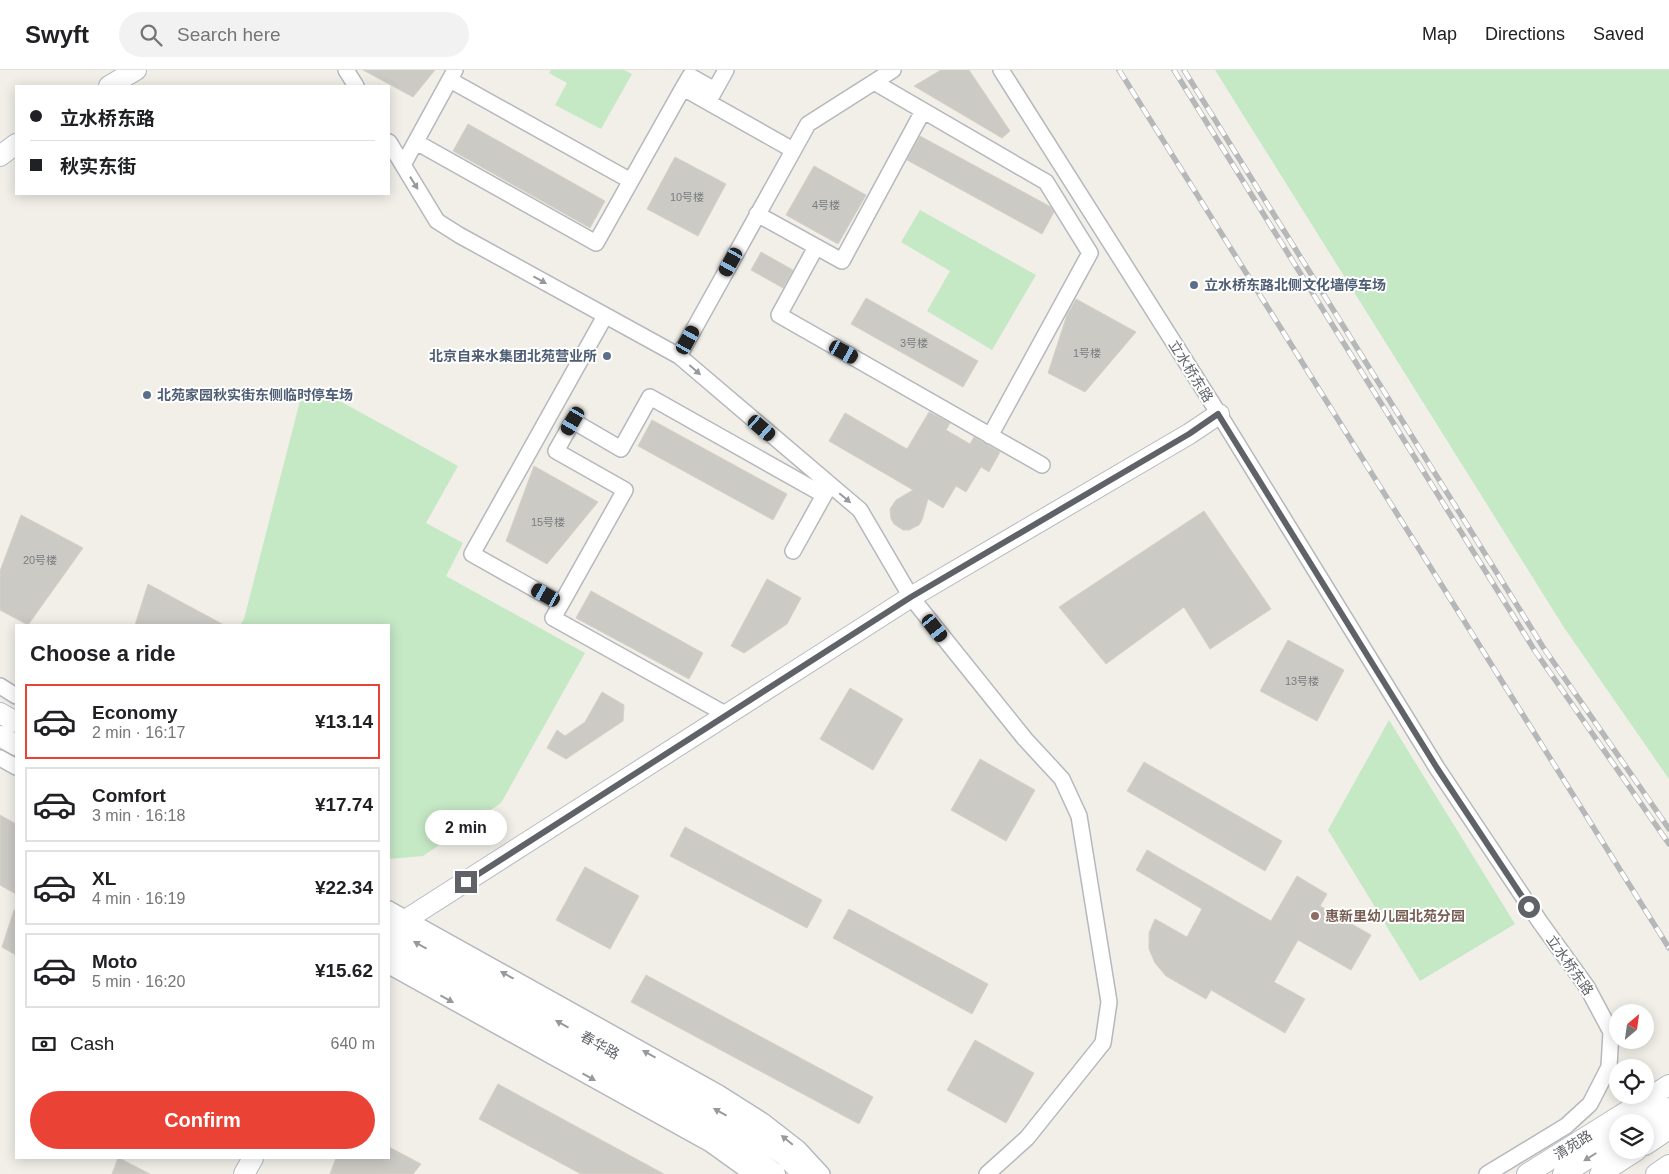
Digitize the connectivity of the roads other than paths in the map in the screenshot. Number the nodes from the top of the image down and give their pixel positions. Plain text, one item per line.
1 (136, 70) edge
2 (346, 70) edge
3 (726, 70) edge
4 (893, 70) edge
5 (1001, 70) edge
6 (453, 75) edge
7 (684, 78) edge
8 (874, 82) junction
9 (111, 85) edge
10 (355, 85) edge
11 (712, 96) junction
12 (923, 111) junction
13 (416, 142) junction
14 (390, 144) edge
15 (15, 145) edge
16 (793, 150) junction
17 (0, 156) edge
18 (403, 166) junction
19 (631, 181) junction
20 (757, 214) junction
21 (816, 247) junction
22 (605, 316) junction
23 (679, 356) junction
24 (1218, 414) junction
25 (990, 436) junction
26 (1042, 465) dead end
27 (826, 490) junction
28 (793, 551) dead end
29 (911, 597) junction
30 (561, 604) junction
31 (0, 686) edge
32 (15, 695) edge
33 (0, 713) edge
34 (727, 715) junction
35 (15, 721) edge
36 (0, 736) edge
37 (15, 744) edge
38 (0, 758) edge
39 (15, 766) edge
40 (390, 912) edge
41 (395, 924) edge
42 (390, 951) edge
43 (390, 967) edge
44 (1669, 1085) edge
45 (1669, 1108) edge
46 (1654, 1117) edge
47 (1669, 1129) edge
48 (1654, 1139) edge
49 (1609, 1146) edge
50 (252, 1159) edge
51 (1623, 1159) edge
52 (1669, 1166) edge
53 (244, 1174) edge
54 (752, 1174) edge
55 (775, 1174) edge
56 (803, 1174) edge
57 (822, 1174) edge
58 (987, 1174) edge
59 (1487, 1174) edge
60 (1528, 1174) edge
61 (1563, 1174) edge
62 (1600, 1174) edge
63 (1656, 1174) edge

1 - 9 street
2 - 10 street
3 - 11 street
4 - 8 street
5 - 24 street, 立水桥东路
6 - 13 street
6 - 19 street
7 - 11 street
7 - 19 street
8 - 12 street
8 - 16 street
11 - 16 street
12 - 21 street
12 - 25 street
13 - 18 street
13 - 19 street
14 - 18 street
15 - 17 street
16 - 20 street
18 -> 22 street
20 - 21 street
20 - 23 street
21 - 25 street
22 - 23 street
22 - 30 street
23 -> 27 street
24 - 29 street
24 - 59 street, 立水桥东路
25 - 26 street
27 - 28 street
27 -> 29 street
27 - 30 street
29 - 34 street
29 - 58 street
30 - 34 street
31 - 32 street
33 - 35 street
34 - 41 street
36 - 37 street
38 - 39 street
40 - 41 street
56 -> 41 street, 春华路
57 -> 41 street
42 - 55 street, 春华路
43 -> 54 street
44 - 60 street, 清苑路
45 - 46 street
47 - 48 street
49 -> 61 street, 清苑路
50 - 53 street
51 - 62 street
52 - 63 street

